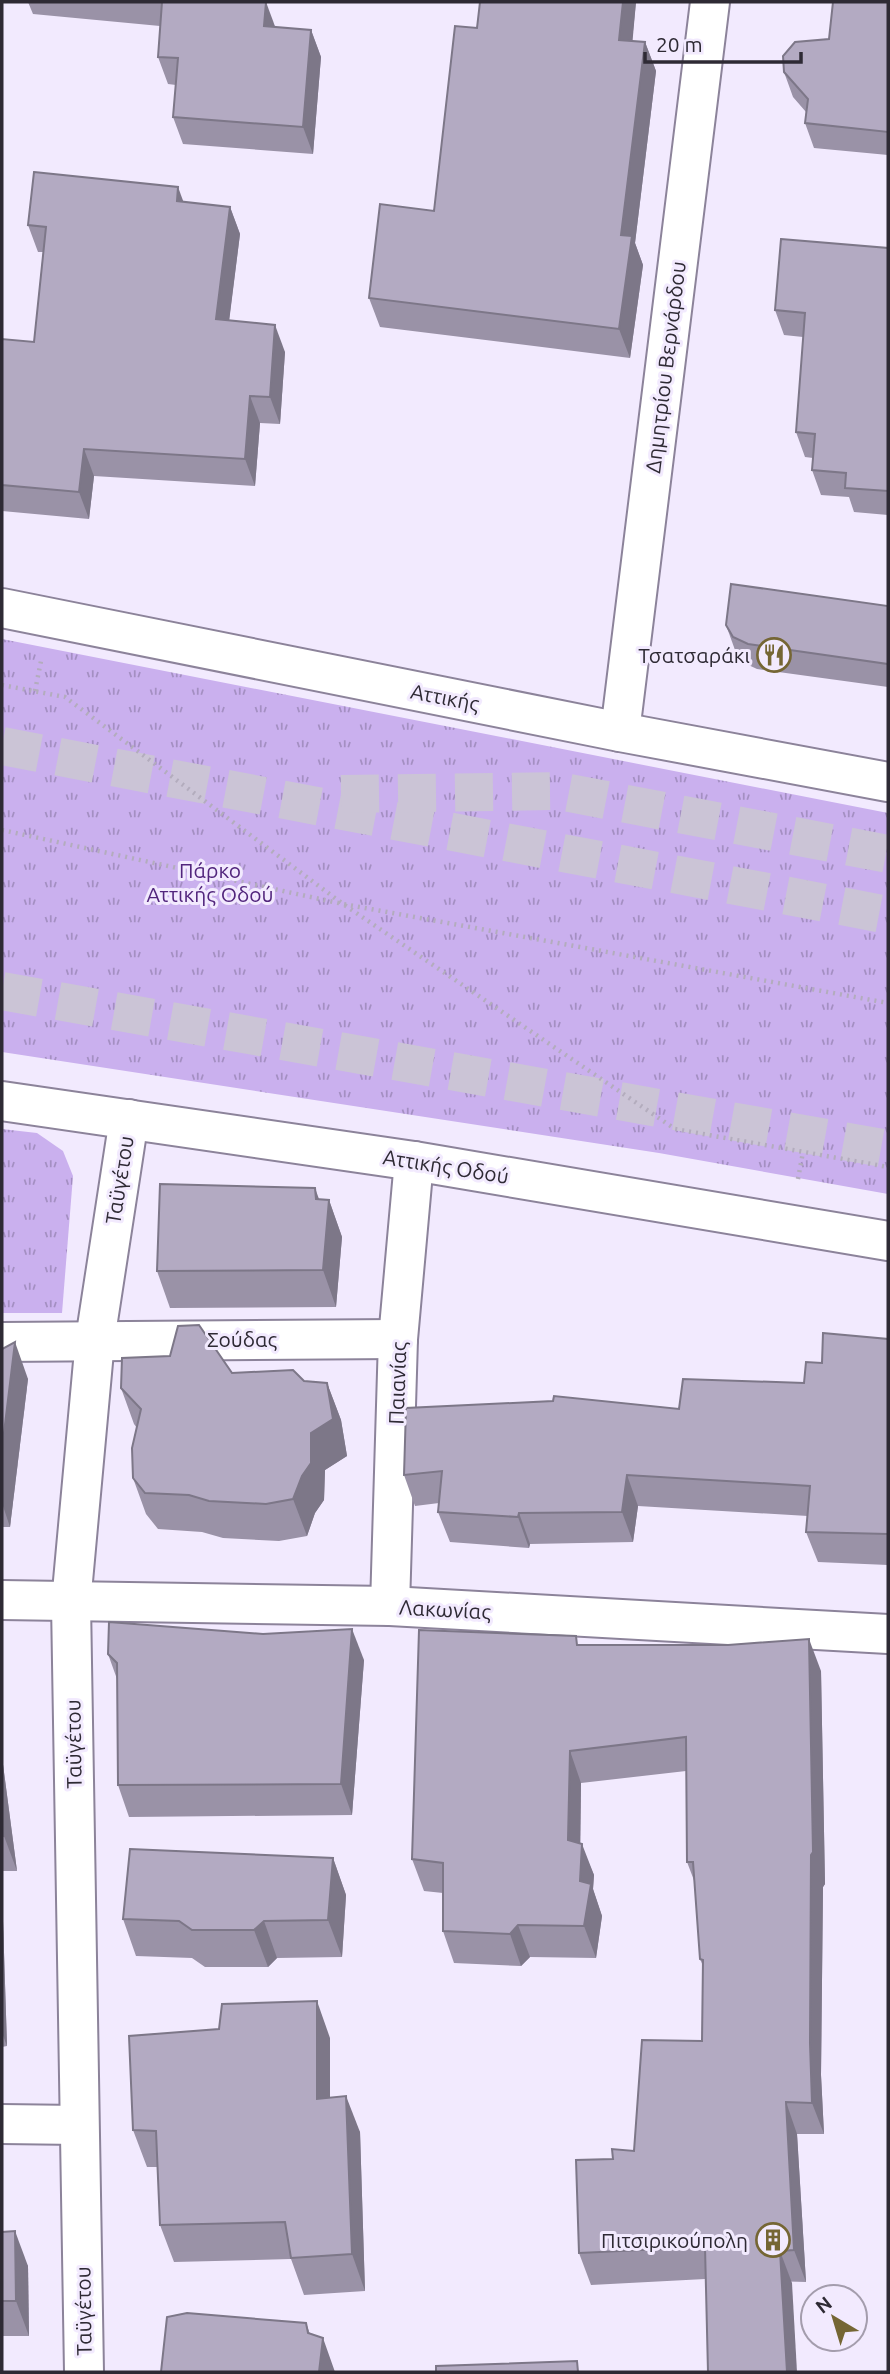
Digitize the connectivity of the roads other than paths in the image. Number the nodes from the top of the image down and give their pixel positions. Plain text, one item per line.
1 (710, 2) edge
2 (2, 608) edge
3 (620, 732) junction
4 (888, 782) edge
5 (2, 1101) edge
6 (129, 1119) junction
7 (414, 1161) junction
8 (888, 1241) edge
9 (398, 1339) junction
10 (95, 1340) junction
11 (2, 1342) edge
12 (2, 1600) edge
13 (71, 1603) junction
14 (390, 1606) junction
15 (888, 1634) edge
16 (2, 2124) edge
17 (79, 2125) junction
18 (83, 2372) edge

1 - 3 street, Δημητρίου Βερνάρδου
2 - 3 street, Αττικής
3 - 4 street, Αττικής
5 - 6 street, Αττικής Οδού
6 - 7 street, Αττικής Οδού
6 - 10 street, Ταϋγέτου
7 - 8 street, Αττικής Οδού
7 - 9 street, Παιανίας
9 - 10 street, Σούδας
9 - 14 street, Παιανίας
10 - 11 street, Σούδας
10 - 13 street, Ταϋγέτου
12 - 13 street, Λακωνίας
13 - 14 street, Λακωνίας
13 - 17 street, Ταϋγέτου
14 - 15 street, Λακωνίας
16 - 17 street
17 - 18 street, Ταϋγέτου

